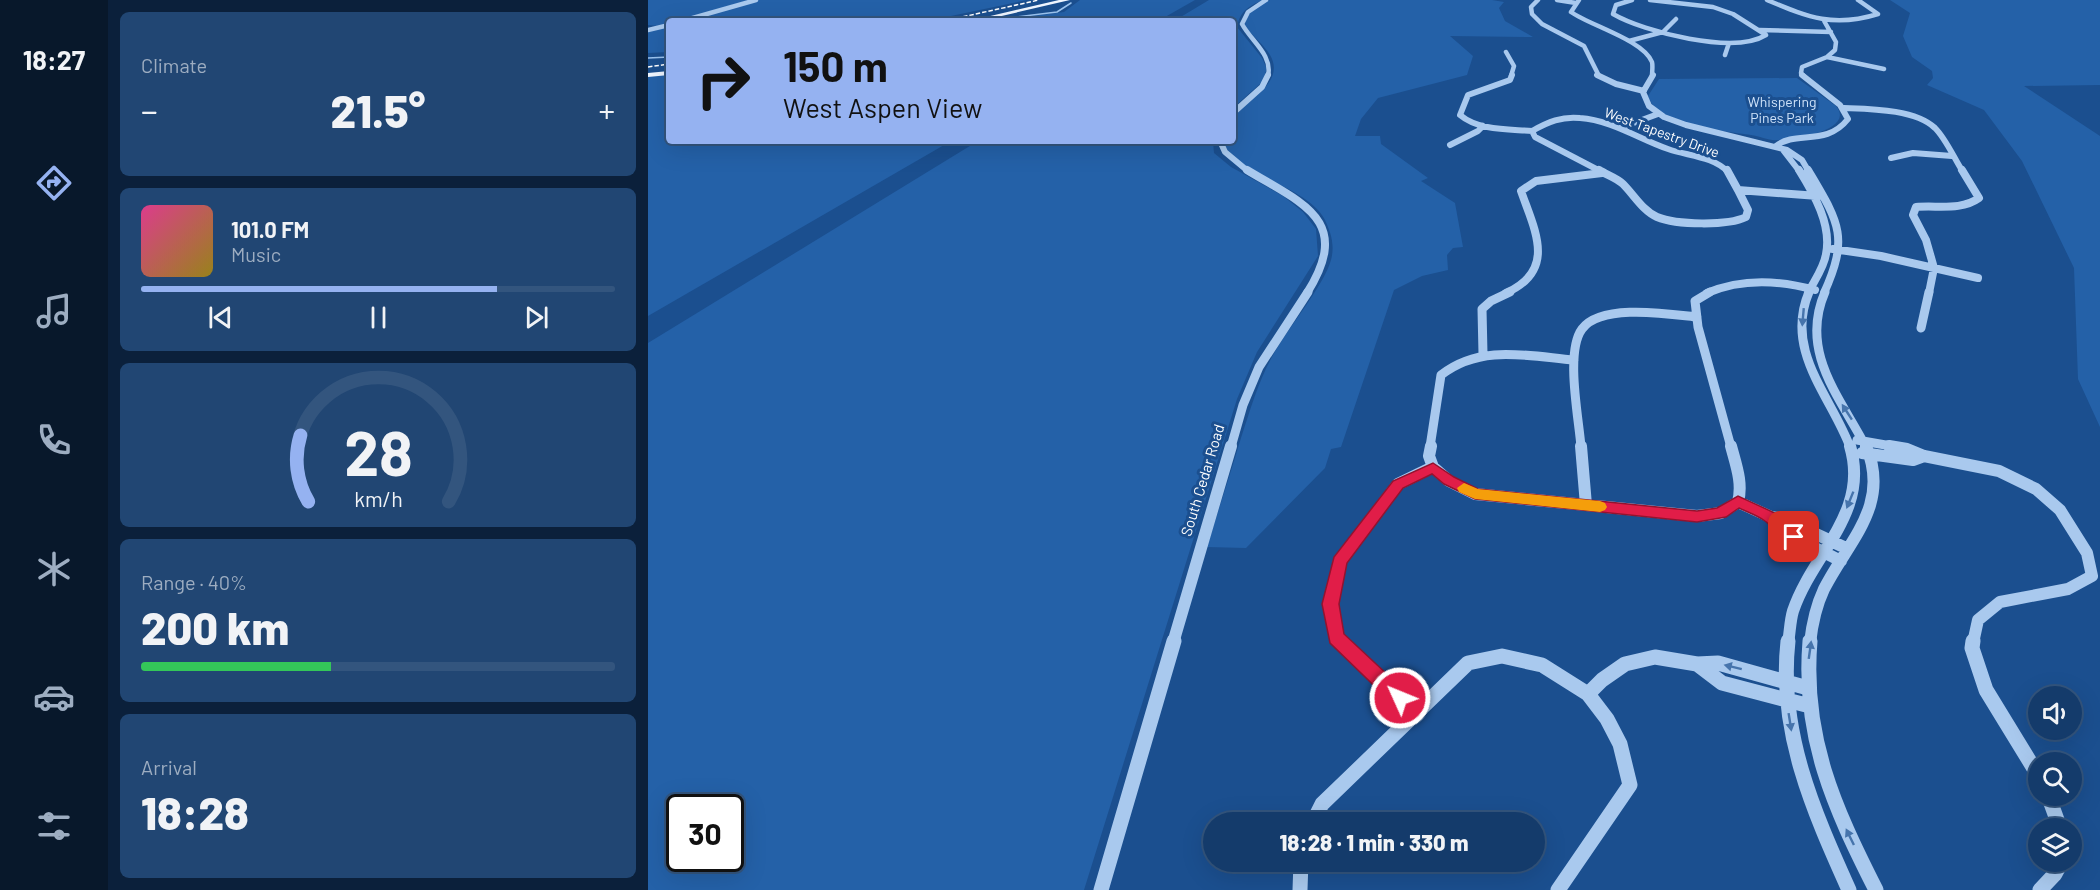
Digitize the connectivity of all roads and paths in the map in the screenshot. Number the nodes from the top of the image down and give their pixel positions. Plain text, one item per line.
1 (756, 0) edge
2 (1066, 0) edge
3 (1266, 0) edge
4 (1538, 0) edge
5 (1557, 0) edge
6 (1632, 0) edge
7 (1650, 0) edge
8 (1767, 0) edge
9 (1858, 0) edge
10 (1576, 1) edge
11 (1700, 2) edge
12 (693, 18) edge
13 (985, 18) edge
14 (1676, 19) dead end
15 (1823, 19) junction
16 (666, 26) edge
17 (648, 30) edge
18 (1760, 30) junction
19 (1664, 31) junction
20 (1831, 32) junction
21 (1627, 40) junction
22 (1729, 43) junction
23 (1506, 52) dead end
24 (1725, 55) dead end
25 (1827, 57) junction
26 (1884, 69) dead end
27 (666, 73) edge
28 (648, 75) edge
29 (1645, 90) junction
30 (1236, 110) edge
31 (1845, 110) junction
32 (1662, 116) junction
33 (1483, 126) junction
34 (1620, 128) junction
35 (1532, 131) junction
36 (1222, 144) edge
37 (1450, 145) dead end
38 (1780, 147) junction
39 (1952, 156) junction
40 (1891, 158) dead end
41 (1602, 173) junction
42 (1738, 190) junction
43 (1816, 193) junction
44 (1833, 245) junction
45 (1934, 268) junction
46 (1978, 278) dead end
47 (1809, 292) junction
48 (1822, 296) junction
49 (1697, 317) junction
50 (1921, 328) dead end
51 (1483, 354) junction
52 (1574, 360) junction
53 (1846, 440) junction
54 (1863, 441) junction
55 (1851, 453) junction
56 (1868, 454) junction
57 (1924, 456) junction
58 (1433, 467) junction
59 (1738, 502) junction
60 (1586, 505) junction
61 (1772, 518) junction
62 (1830, 540) junction
63 (1848, 549) junction
64 (1823, 552) junction
65 (1841, 561) junction
66 (1697, 664) junction
67 (1786, 680) junction
68 (1808, 688) junction
69 (1588, 694) junction
70 (1787, 699) junction
71 (1810, 706) junction
72 (1416, 713) junction
73 (2028, 759) edge
74 (1318, 812) edge
75 (1301, 872) edge
76 (2056, 872) edge
77 (1101, 890) edge
78 (1300, 890) edge
79 (1558, 890) edge
80 (1849, 890) edge
81 (1876, 890) edge
82 (2040, 890) edge

1 - 12 street
2 - 13 main road
3 - 30 street
4 - 29 street
5 - 10 street
6 - 19 street
7 - 11 street
8 - 15 street
9 - 15 street
10 - 21 street
11 - 18 street
14 - 19 street
15 - 20 street
16 - 17 street
18 - 20 street
18 - 22 street
19 - 21 street
19 - 22 street
20 - 25 street
21 - 29 street
22 - 24 street
23 - 33 street
25 - 26 street
25 - 31 street
27 - 28 main road
29 - 32 street
31 - 38 street
31 - 39 street
32 - 34 street
32 - 38 street
33 - 35 street
33 - 37 street
34 - 35 street, West Tapestry Drive
34 - 42 street, West Tapestry Drive
35 - 41 street
36 - 77 street, South Cedar Road
38 - 43 street
39 - 40 street
39 - 45 street
41 - 42 street, West Tapestry Drive
41 - 51 street
42 - 43 street
43 - 44 street
44 - 45 street
44 - 47 street
44 - 48 street
45 - 46 street
45 - 50 street
47 - 48 street
47 - 49 street
47 -> 53 street
54 -> 48 street
49 - 52 street
49 - 59 street
51 - 52 street
51 - 58 street
52 - 60 street
53 - 54 street
53 - 55 street
54 - 56 street
54 - 57 street
55 - 56 street
55 -> 62 street
56 - 57 street
56 - 63 street
57 - 73 street
58 - 60 street
58 - 72 street
59 - 60 street
59 - 61 street
61 - 62 street
61 - 64 street
62 - 63 street
62 - 64 street
63 - 65 street
64 - 65 street
64 - 67 street
68 -> 65 street
67 -> 66 street
66 - 69 street
66 - 70 street
67 - 68 street
67 - 70 street
68 - 71 street
69 - 72 street
69 - 79 street
70 - 71 street
70 -> 80 street
81 -> 71 street
72 - 74 street
75 - 78 street
76 - 82 street

